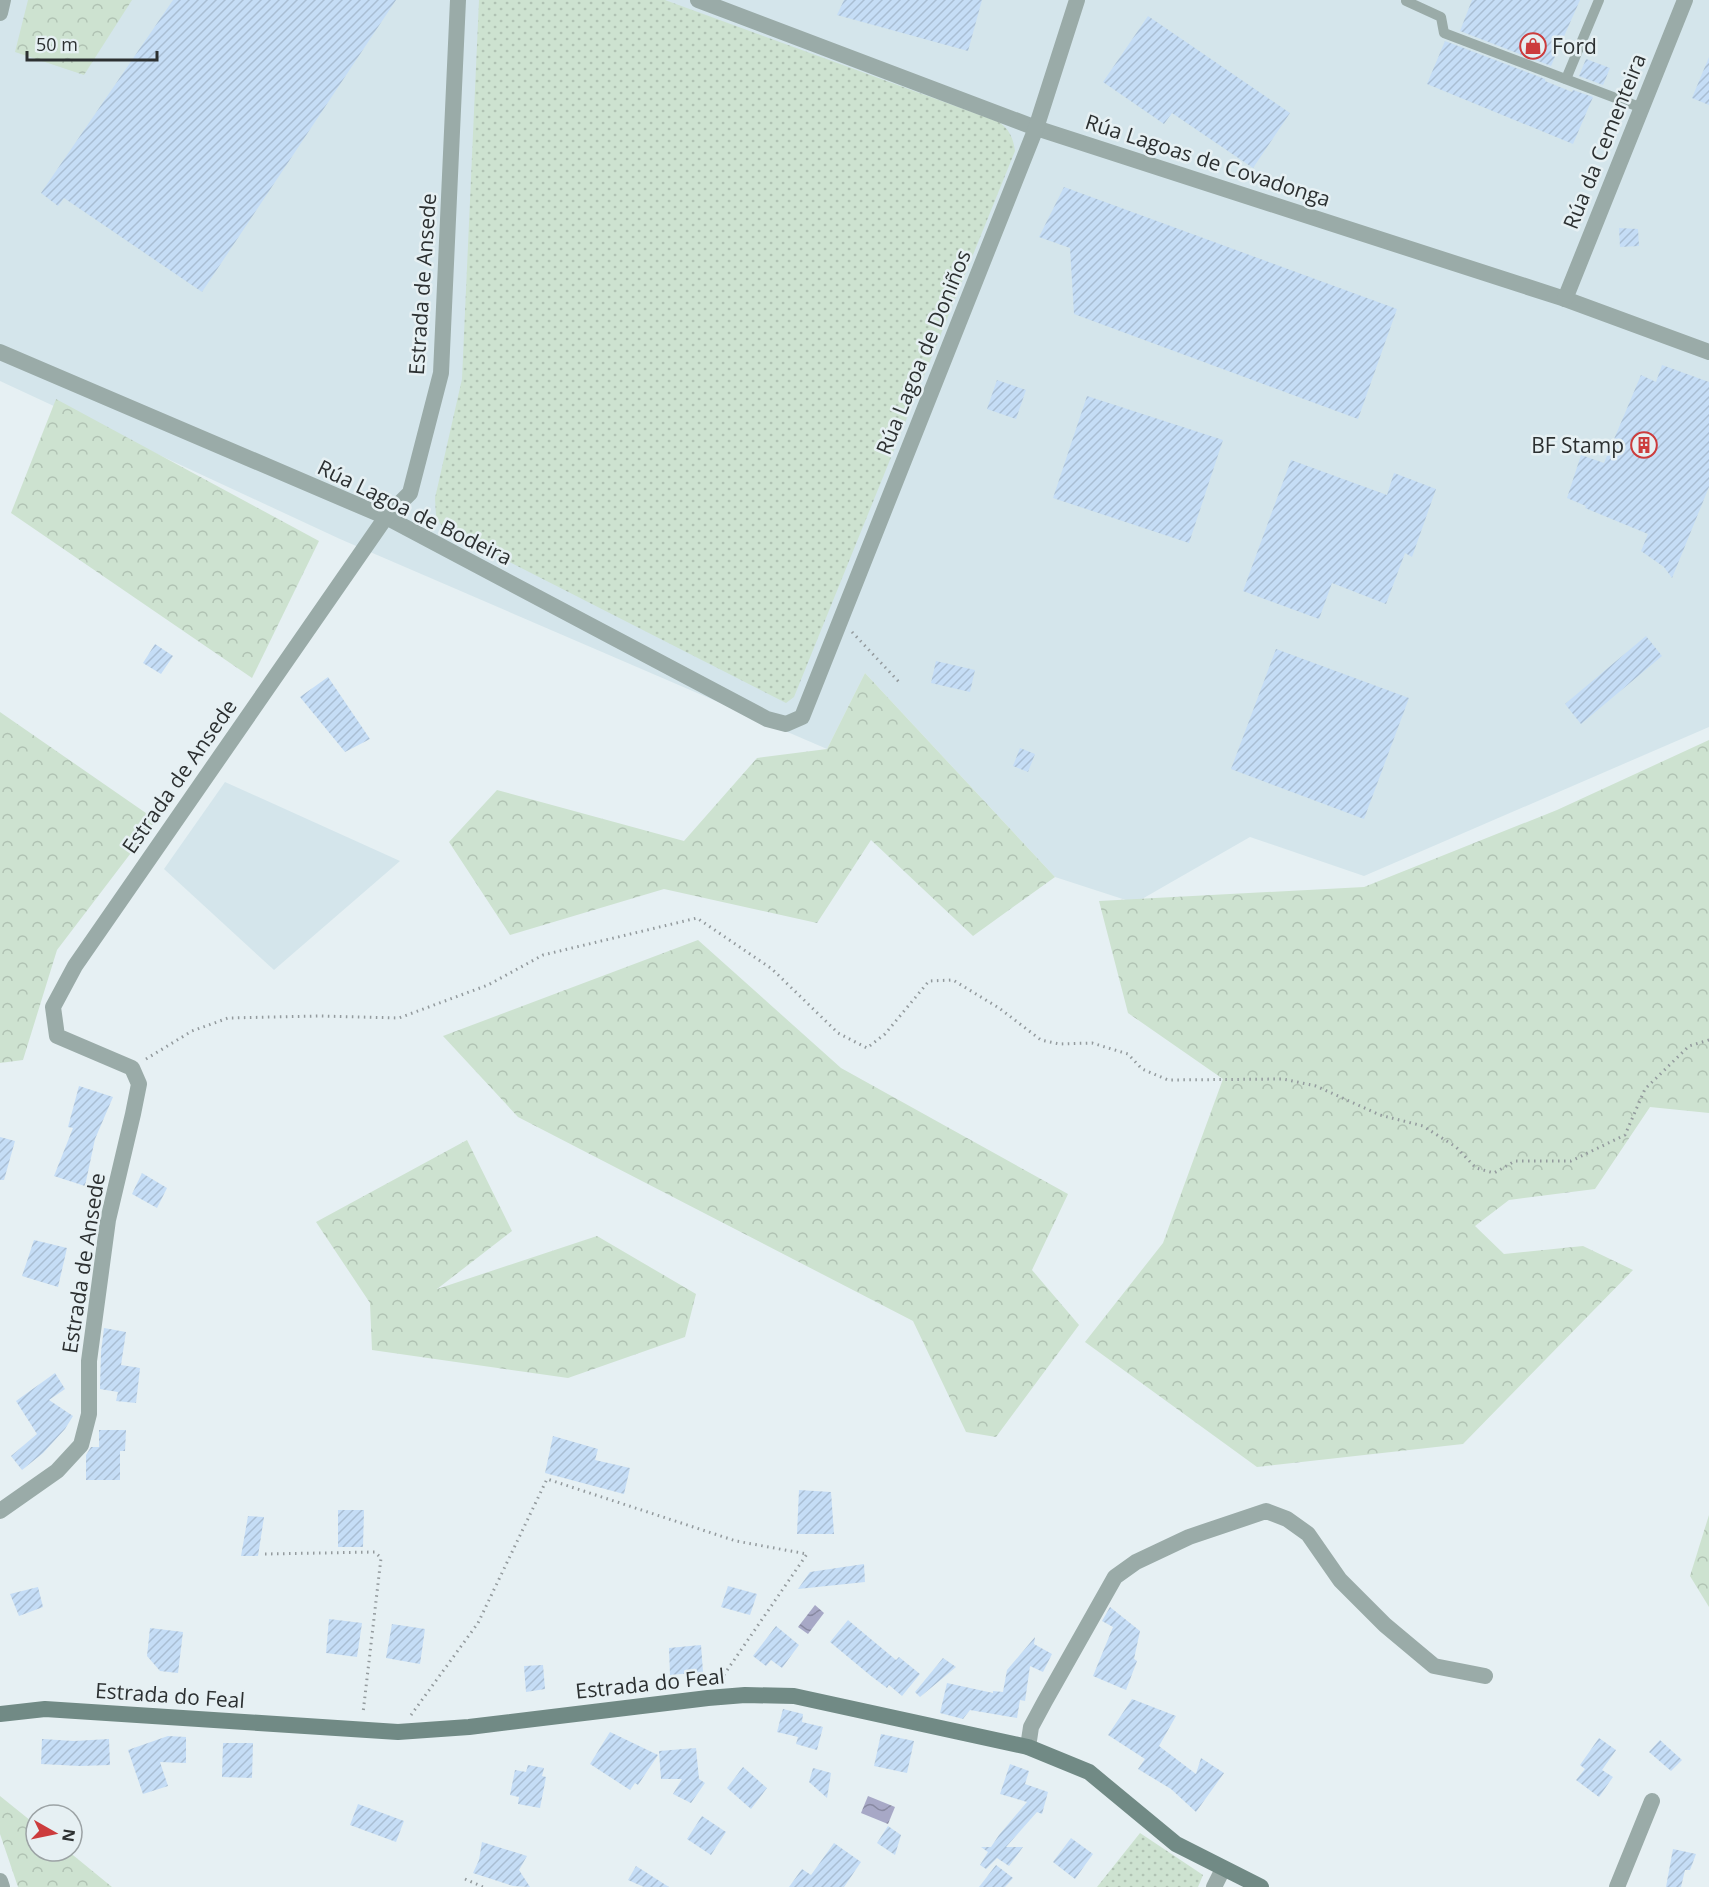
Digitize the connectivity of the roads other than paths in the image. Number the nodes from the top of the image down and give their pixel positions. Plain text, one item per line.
1 (3, 0) edge
2 (458, 0) edge
3 (698, 0) edge
4 (1077, 0) edge
5 (1599, 0) edge
6 (1685, 0) edge
7 (1406, 2) dead end
8 (0, 13) edge
9 (1566, 79) junction
10 (1642, 108) junction
11 (1036, 128) junction
12 (1565, 299) junction
13 (0, 352) edge
14 (1709, 352) edge
15 (386, 517) junction
16 (802, 717) joint
17 (0, 1511) edge
18 (1485, 1676) dead end
19 (0, 1714) edge
20 (1028, 1747) junction
21 (1652, 1801) dead end
22 (1224, 1869) junction
23 (0, 1881) edge
24 (2, 1887) edge
25 (1214, 1887) edge
26 (1261, 1887) edge
27 (1617, 1887) edge

1 - 8 street
2 - 15 street, Estrada de Ansede
3 - 11 street, Rúa Lagoas de Covadonga
4 - 11 street, Rúa Lagoa de Doniños
5 - 9 lane
6 - 10 street, Rúa da Cementeira
7 - 9 lane
9 - 10 lane
10 - 12 street, Rúa da Cementeira
11 - 12 street, Rúa Lagoas de Covadonga
11 - 16 street, Rúa Lagoa de Doniños
12 - 14 street, Rúa Lagoas de Covadonga
13 - 15 street, Rúa Lagoa de Bodeira
15 - 16 street, Rúa Lagoa de Bodeira
15 - 17 street, Estrada de Ansede
18 - 20 street
19 - 20 main road, Estrada do Feal
20 - 22 main road, Estrada do Feal
21 - 27 street
22 - 25 street
22 - 26 main road, Estrada do Feal
23 - 24 street

